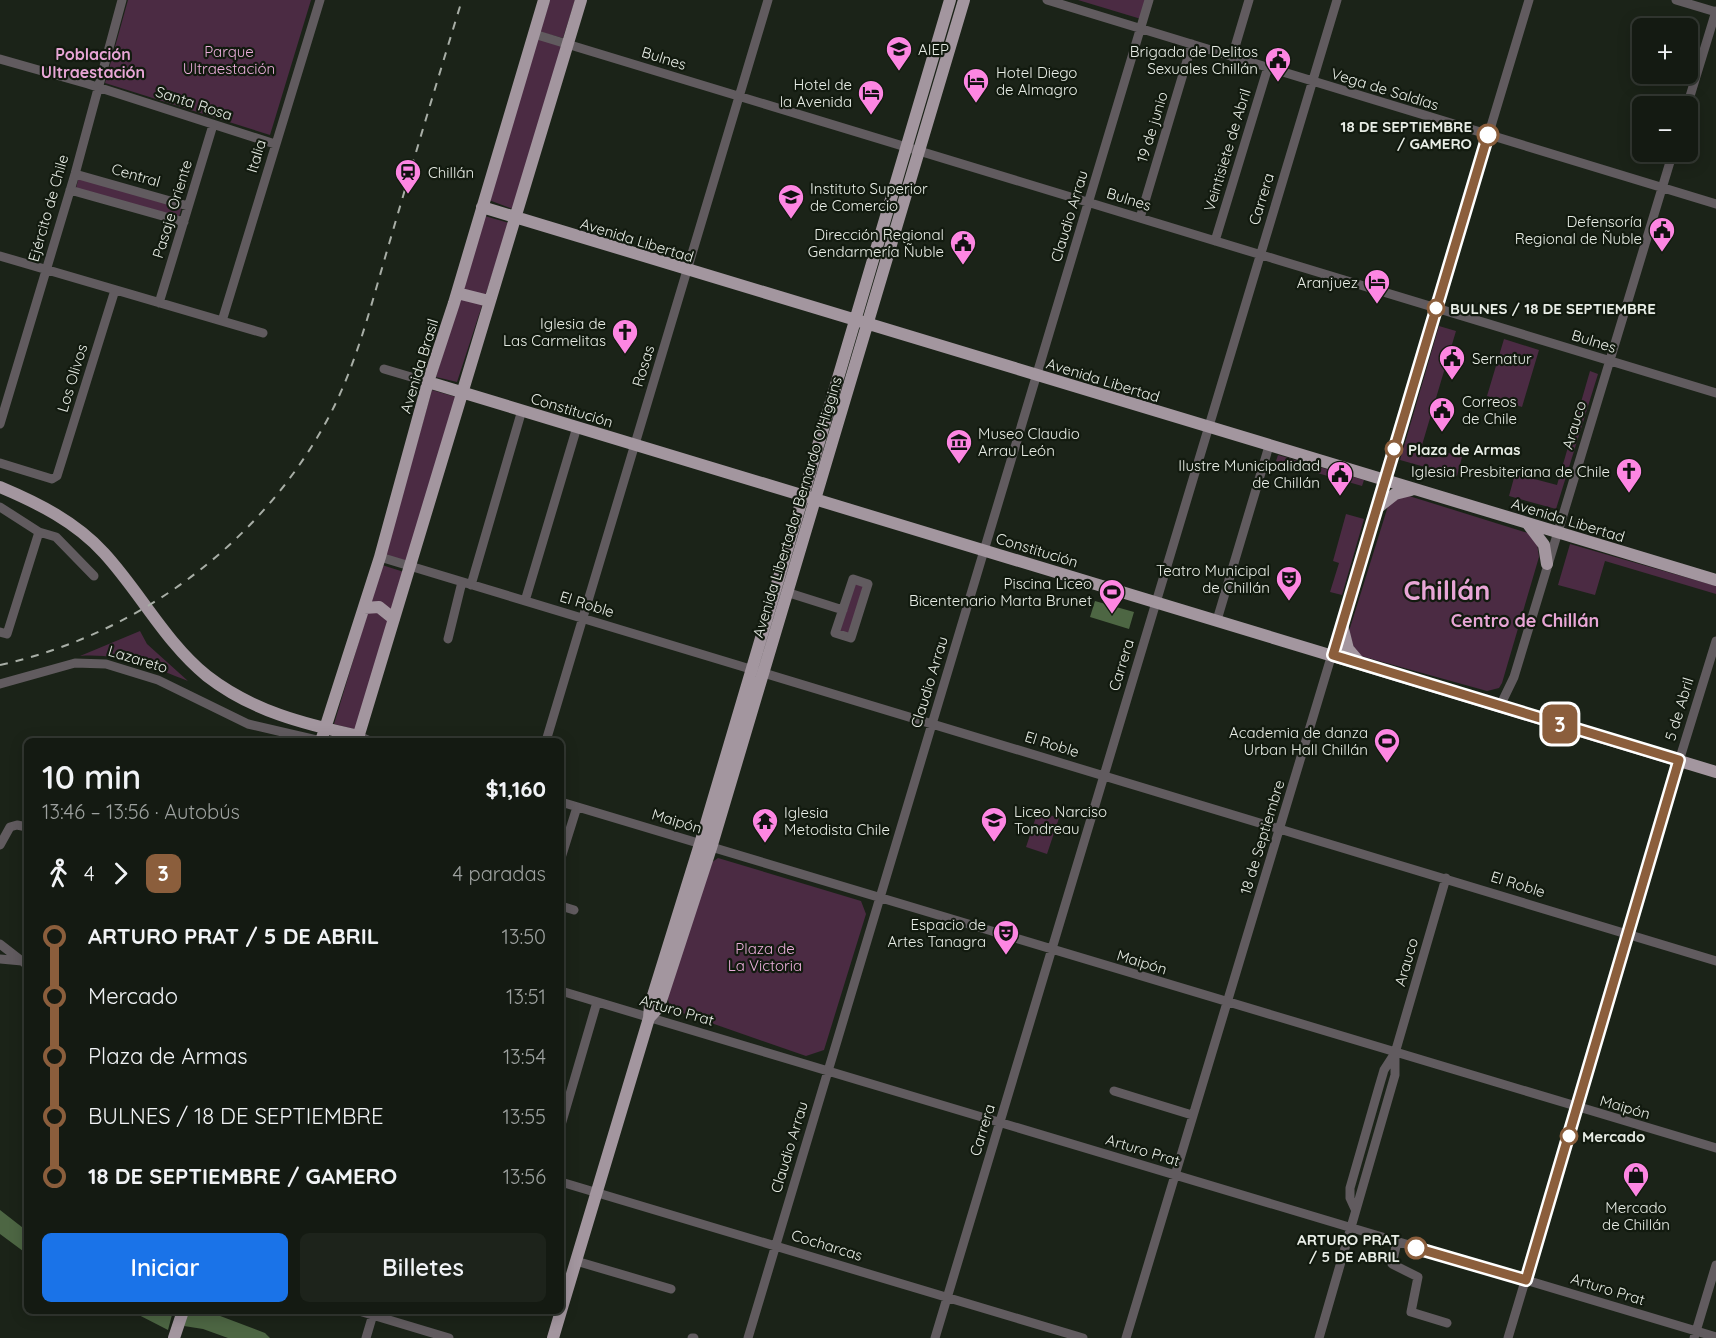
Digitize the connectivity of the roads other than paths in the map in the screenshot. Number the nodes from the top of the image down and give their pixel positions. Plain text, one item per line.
1 (122, 0) edge
2 (320, 0) edge
3 (544, 0) edge
4 (580, 0) edge
5 (768, 0) edge
6 (950, 0) edge
7 (964, 0) edge
8 (1047, 0) edge
9 (1149, 0) edge
10 (1249, 0) edge
11 (1337, 0) edge
12 (1529, 0) edge
13 (1676, 0) edge
14 (1716, 12) edge
15 (1141, 29) junction
16 (534, 34) junction
17 (567, 44) junction
18 (1192, 44) junction
19 (1232, 57) junction
20 (0, 60) edge
21 (1268, 67) junction
22 (1312, 82) junction
23 (97, 87) junction
24 (739, 96) junction
25 (1690, 96) edge
26 (213, 124) junction
27 (1488, 135) junction
28 (275, 144) junction
29 (907, 147) junction
30 (920, 152) junction
31 (1670, 162) edge
32 (75, 174) junction
33 (1662, 188) junction
34 (70, 190) junction
35 (1089, 203) junction
36 (1716, 204) edge
37 (188, 206) junction
38 (482, 207) junction
39 (1140, 218) junction
40 (514, 219) junction
41 (184, 222) junction
42 (1215, 241) junction
43 (1260, 255) junction
44 (0, 256) edge
45 (46, 270) junction
46 (687, 271) junction
47 (115, 290) junction
48 (458, 293) junction
49 (489, 302) junction
50 (159, 303) junction
51 (1436, 309) junction
52 (222, 321) junction
53 (855, 321) junction
54 (868, 325) junction
55 (263, 333) dead end
56 (1610, 361) junction
57 (384, 369) dead end
58 (1036, 376) junction
59 (428, 382) junction
60 (462, 392) junction
61 (1716, 393) edge
62 (522, 411) junction
63 (0, 424) edge
64 (577, 427) junction
65 (1208, 427) junction
66 (635, 445) junction
67 (1269, 446) junction
68 (0, 462) edge
69 (1385, 480) junction
70 (0, 487) edge
71 (1415, 490) junction
72 (809, 497) junction
73 (0, 507) edge
74 (1376, 509) junction
75 (1527, 523) junction
76 (39, 531) junction
77 (1558, 532) junction
78 (984, 550) junction
79 (380, 557) junction
80 (1547, 564) junction
81 (410, 566) junction
82 (94, 576) dead end
83 (1716, 580) edge
84 (467, 583) junction
85 (786, 592) junction
86 (525, 601) junction
87 (1155, 602) junction
88 (364, 608) junction
89 (843, 610) junction
90 (583, 618) junction
91 (393, 619) junction
92 (1217, 620) junction
93 (1342, 625) junction
94 (4, 633) edge
95 (448, 639) dead end
96 (1716, 641) edge
97 (1333, 655) junction
98 (1360, 663) junction
99 (757, 670) junction
100 (0, 684) edge
101 (1500, 706) junction
102 (932, 723) junction
103 (261, 728) junction
104 (323, 737) edge
105 (290, 738) edge
106 (342, 738) edge
107 (362, 738) edge
108 (547, 738) edge
109 (1679, 760) junction
110 (1716, 772) edge
111 (1104, 775) junction
112 (564, 803) edge
113 (577, 807) junction
114 (24, 827) edge
115 (1280, 828) junction
116 (0, 845) edge
117 (705, 846) junction
118 (564, 848) edge
119 (1446, 878) junction
120 (880, 898) junction
121 (564, 907) edge
122 (574, 910) dead end
123 (1626, 933) junction
124 (0, 944) edge
125 (1051, 951) junction
126 (0, 959) edge
127 (1716, 961) edge
128 (24, 963) edge
129 (564, 992) edge
130 (597, 1002) junction
131 (1226, 1002) junction
132 (649, 1018) junction
133 (1395, 1053) junction
134 (828, 1071) junction
135 (1114, 1091) dead end
136 (1577, 1108) junction
137 (564, 1115) edge
138 (1192, 1115) junction
139 (1000, 1122) junction
140 (1716, 1148) edge
141 (1174, 1175) junction
142 (564, 1183) edge
143 (596, 1192) junction
144 (1350, 1228) junction
145 (1397, 1242) junction
146 (776, 1245) junction
147 (576, 1261) junction
148 (1716, 1265) edge
149 (1526, 1280) junction
150 (671, 1289) dead end
151 (947, 1297) junction
152 (564, 1301) edge
153 (182, 1314) edge
154 (373, 1314) edge
155 (376, 1314) edge
156 (560, 1314) edge
157 (1447, 1323) dead end
158 (1695, 1335) edge
159 (1716, 1337) edge
160 (174, 1338) edge
161 (366, 1338) edge
162 (449, 1338) edge
163 (553, 1338) edge
164 (748, 1338) edge
165 (935, 1338) edge
166 (1083, 1338) edge
167 (1126, 1338) edge
168 (1319, 1338) edge
169 (1508, 1338) edge

1 - 23 street, Ejército de Chile
2 - 28 street, Italia
3 - 16 main road, Avenida Brasil
4 - 17 main road
5 - 24 street, Rosas
6 - 29 main road, Avenida Libertador Bernardo O'Higgins
7 - 30 main road, Avenida Libertador Bernardo O'Higgins
8 - 15 street, Vega de Saldías
9 - 15 street, Claudio Arrau
10 - 19 street
11 - 22 street, Carrera
12 - 27 street, 18 de Septiembre
13 - 14 street
14 - 25 street
15 - 18 street, Vega de Saldías
15 - 35 street, Claudio Arrau
16 - 17 street, Bulnes
16 - 38 main road, Avenida Brasil
17 - 24 street, Bulnes
17 - 40 main road
18 - 19 street, Vega de Saldías
18 - 39 street, 19 de junio
19 - 21 street, Vega de Saldías
20 - 23 street, Santa Rosa
21 - 22 street, Vega de Saldías
21 - 42 street, Veintisiete de Abril
22 - 27 street, Vega de Saldías
22 - 43 street, Carrera
23 - 26 street, Santa Rosa
23 - 32 street, Ejército de Chile
24 - 29 street, Bulnes
24 - 46 street, Rosas
26 - 28 street, Santa Rosa
26 - 37 street, Pasaje Oriente
27 - 33 street, Vega de Saldías
27 - 51 street, 18 de Septiembre
28 - 52 street, Italia
29 - 30 street, Bulnes
29 - 53 main road, Avenida Libertador Bernardo O'Higgins
30 - 35 street, Bulnes
30 - 54 main road, Avenida Libertador Bernardo O'Higgins
31 - 33 street, Arauco
32 - 34 street, Ejército de Chile
32 - 37 street, Central
33 - 36 street, Vega de Saldías
33 - 56 street, Arauco
34 - 41 street
34 - 45 street, Ejército de Chile
35 - 39 street, Bulnes
35 - 58 street, Claudio Arrau
37 - 41 street, Pasaje Oriente
38 - 40 main road, Avenida Libertad
38 - 48 main road, Avenida Brasil
39 - 42 street, Bulnes
40 - 46 main road, Avenida Libertad
40 - 49 main road
41 - 50 street, Pasaje Oriente
42 - 43 street, Bulnes
43 - 51 street, Bulnes
43 - 65 street, Carrera
44 - 45 street
45 - 47 street
45 - 63 street, Ejército de Chile
46 - 53 main road, Avenida Libertad
46 - 66 street, Rosas
47 - 50 street
47 - 68 street, Los Olivos
48 - 49 main road
48 - 59 main road, Avenida Brasil
49 - 60 main road
50 - 52 street
51 - 56 street, Bulnes
51 - 69 street, 18 de Septiembre
52 - 55 street
53 - 54 main road, Avenida Libertad
53 - 72 main road, Avenida Libertador Bernardo O'Higgins
54 - 58 main road, Avenida Libertad
54 - 72 main road, Avenida Libertador Bernardo O'Higgins
56 - 61 street, Bulnes
56 - 77 street, Arauco
57 - 59 street, Constitución
58 - 65 main road, Avenida Libertad
58 - 78 street, Claudio Arrau
59 - 60 main road, Constitución
59 - 79 main road, Avenida Brasil
60 - 62 main road, Constitución
60 - 81 main road
62 - 64 main road, Constitución
62 - 84 street
64 - 66 main road, Constitución
64 - 86 street
65 - 67 main road, Avenida Libertad
65 - 87 street, Carrera
66 - 72 main road, Constitución
66 - 90 street, Rosas
67 - 69 main road, Avenida Libertad
67 - 92 street
69 - 71 main road, Avenida Libertad
69 - 74 street, 18 de Septiembre
70 - 104 main road
71 - 74 main road
71 - 75 main road, Avenida Libertad
72 - 78 main road, Constitución
72 - 85 main road, Avenida Libertador Bernardo O'Higgins
72 - 99 main road, Avenida Libertador Bernardo O'Higgins
73 - 76 street
74 - 93 street, 18 de Septiembre
75 - 77 main road, Avenida Libertad
75 - 80 main road
76 - 82 street
76 - 94 street
77 - 80 street, Arauco
77 - 83 main road, Avenida Libertad
78 - 87 main road, Constitución
78 - 102 street, Claudio Arrau
79 - 81 street, El Roble
79 - 88 main road, Avenida Brasil
80 - 101 street, Arauco
81 - 84 street, El Roble
81 - 91 main road
84 - 86 street, El Roble
84 - 95 street
85 - 89 street
85 - 99 main road, Avenida Libertador Bernardo O'Higgins
86 - 90 street, El Roble
87 - 92 main road, Constitución
87 - 111 street, Carrera
88 - 91 main road
88 - 104 main road, Avenida Brasil
89 - 89 street
90 - 99 street, El Roble
90 - 108 street, Rosas
91 - 107 main road
92 - 97 main road, Constitución
93 - 97 street, 18 de Septiembre
93 - 98 main road
96 - 109 street, 5 de Abril
97 - 98 main road, Constitución
97 - 115 street, 18 de Septiembre
98 - 101 main road, Constitución
99 - 102 street, El Roble
99 - 117 main road, Avenida Libertador Bernardo O'Higgins
100 - 103 street, Lazareto
101 - 109 main road, Constitución
102 - 111 street, El Roble
102 - 120 street, Claudio Arrau
103 - 104 street, Lazareto
103 - 105 street, Lazareto
104 - 106 main road
109 - 110 main road, Constitución
109 - 123 street, 5 de Abril
111 - 115 street, El Roble
111 - 125 street, Carrera
112 - 113 street, Maipón
113 - 117 street, Maipón
113 - 118 street
114 - 116 street
115 - 119 street, El Roble
115 - 131 street, 18 de Septiembre
117 - 120 street, Maipón
117 - 132 main road, Avenida Libertador Bernardo O'Higgins
119 - 123 street, El Roble
119 - 133 street, Arauco
120 - 125 street, Maipón
120 - 134 street, Claudio Arrau
121 - 122 street
123 - 127 street, El Roble
123 - 136 street, 5 de Abril
124 - 128 street
125 - 131 street, Maipón
125 - 139 street, Carrera
126 - 128 street
129 - 130 street, Arturo Prat
130 - 132 street, Arturo Prat
130 - 137 street
131 - 133 street, Maipón
131 - 138 street, 18 de Septiembre
132 - 134 street, Arturo Prat
132 - 143 main road, Avenida Libertador Bernardo O'Higgins
133 - 136 street, Maipón
133 - 144 street, Arauco
134 - 139 street, Arturo Prat
134 - 146 street, Claudio Arrau
135 - 138 street
136 - 140 street, Maipón
136 - 149 street, 5 de Abril
138 - 141 street, 18 de Septiembre
139 - 141 street, Arturo Prat
139 - 151 street, Carrera
141 - 144 street, Arturo Prat
141 - 167 street, 18 de Septiembre
142 - 143 street, Cocharcas
143 - 146 street, Cocharcas
143 - 147 main road, Avenida Libertador Bernardo O'Higgins
144 - 145 street, Arturo Prat
144 - 168 street, Arauco
145 - 149 street, Arturo Prat
145 - 157 street
146 - 151 street, Cocharcas
146 - 164 street, Claudio Arrau
147 - 150 street
147 - 152 main road, Avenida Libertador Bernardo O'Higgins
148 - 158 street
149 - 158 street, Arturo Prat
149 - 169 street, 5 de Abril
151 - 165 street, Carrera
151 - 166 street, Cocharcas
153 - 160 main road
154 - 161 street
155 - 162 street
156 - 163 main road, Avenida Libertador Bernardo O'Higgins
158 - 159 street, Arturo Prat

